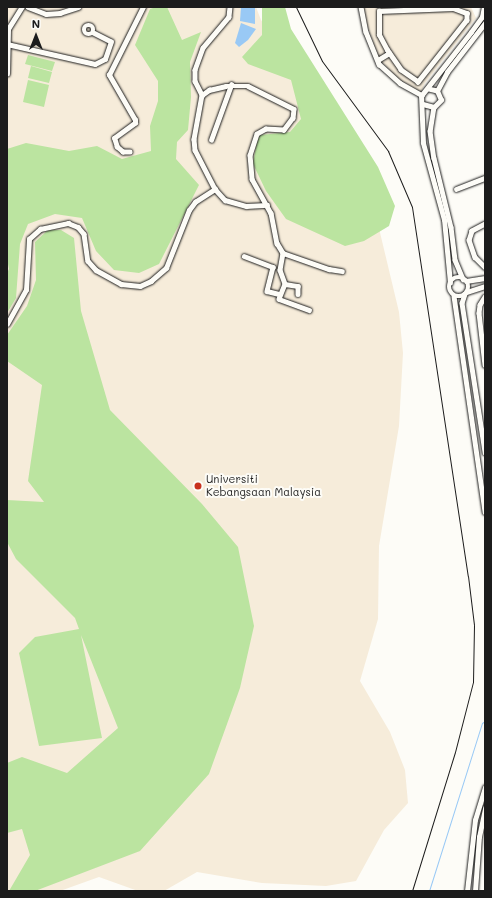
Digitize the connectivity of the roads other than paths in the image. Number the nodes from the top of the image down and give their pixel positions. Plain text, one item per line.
1 (22, 7) edge
2 (28, 7) edge
3 (78, 7) edge
4 (143, 7) edge
5 (230, 7) edge
6 (361, 7) edge
7 (484, 7) edge
8 (438, 8) edge
9 (485, 23) edge
10 (93, 33) dead end
11 (452, 42) junction
12 (7, 44) edge
13 (458, 46) junction
14 (389, 54) junction
15 (378, 60) junction
16 (7, 74) edge
17 (231, 86) junction
18 (428, 89) junction
19 (438, 91) junction
20 (422, 95) junction
21 (202, 96) junction
22 (423, 104) junction
23 (434, 107) junction
24 (211, 140) dead end
25 (130, 152) dead end
26 (485, 178) edge
27 (215, 189) junction
28 (456, 189) dead end
29 (267, 205) junction
30 (485, 224) edge
31 (283, 253) junction
32 (244, 256) dead end
33 (484, 267) edge
34 (342, 271) dead end
35 (485, 278) edge
36 (464, 280) junction
37 (450, 283) junction
38 (285, 284) junction
39 (485, 286) edge
40 (466, 293) junction
41 (279, 294) junction
42 (298, 294) dead end
43 (454, 296) junction
44 (485, 297) edge
45 (309, 310) dead end
46 (7, 324) edge
47 (483, 336) edge
48 (485, 365) edge
49 (485, 452) edge
50 (485, 512) edge
51 (485, 787) edge
52 (485, 808) edge
53 (467, 891) edge
54 (475, 891) edge

1 - 12 street
2 - 3 street
4 - 25 street
5 - 21 street
6 - 15 street
7 - 13 street
8 - 11 street
8 - 14 street
9 - 19 street
10 - 12 street
11 - 13 street
11 - 14 street
12 - 16 street
13 - 18 street
14 - 15 street
15 - 20 street
17 - 21 street
17 - 24 street
17 - 29 street
18 - 19 street
18 - 20 street
19 - 23 street
20 - 22 street
21 - 27 street
22 - 23 street
22 - 37 street
23 - 36 street
26 - 28 street
27 - 29 street
27 - 46 street
29 - 31 street
30 - 33 street
31 - 34 street
31 - 38 street
32 - 41 street
35 - 36 street
36 - 37 street
36 - 40 street
37 - 43 street
38 - 41 street
38 - 42 street
39 - 40 street
40 - 43 street
40 - 49 street
41 - 45 street
43 - 50 street
44 - 47 street
47 - 48 street
51 - 53 street
52 - 54 street

